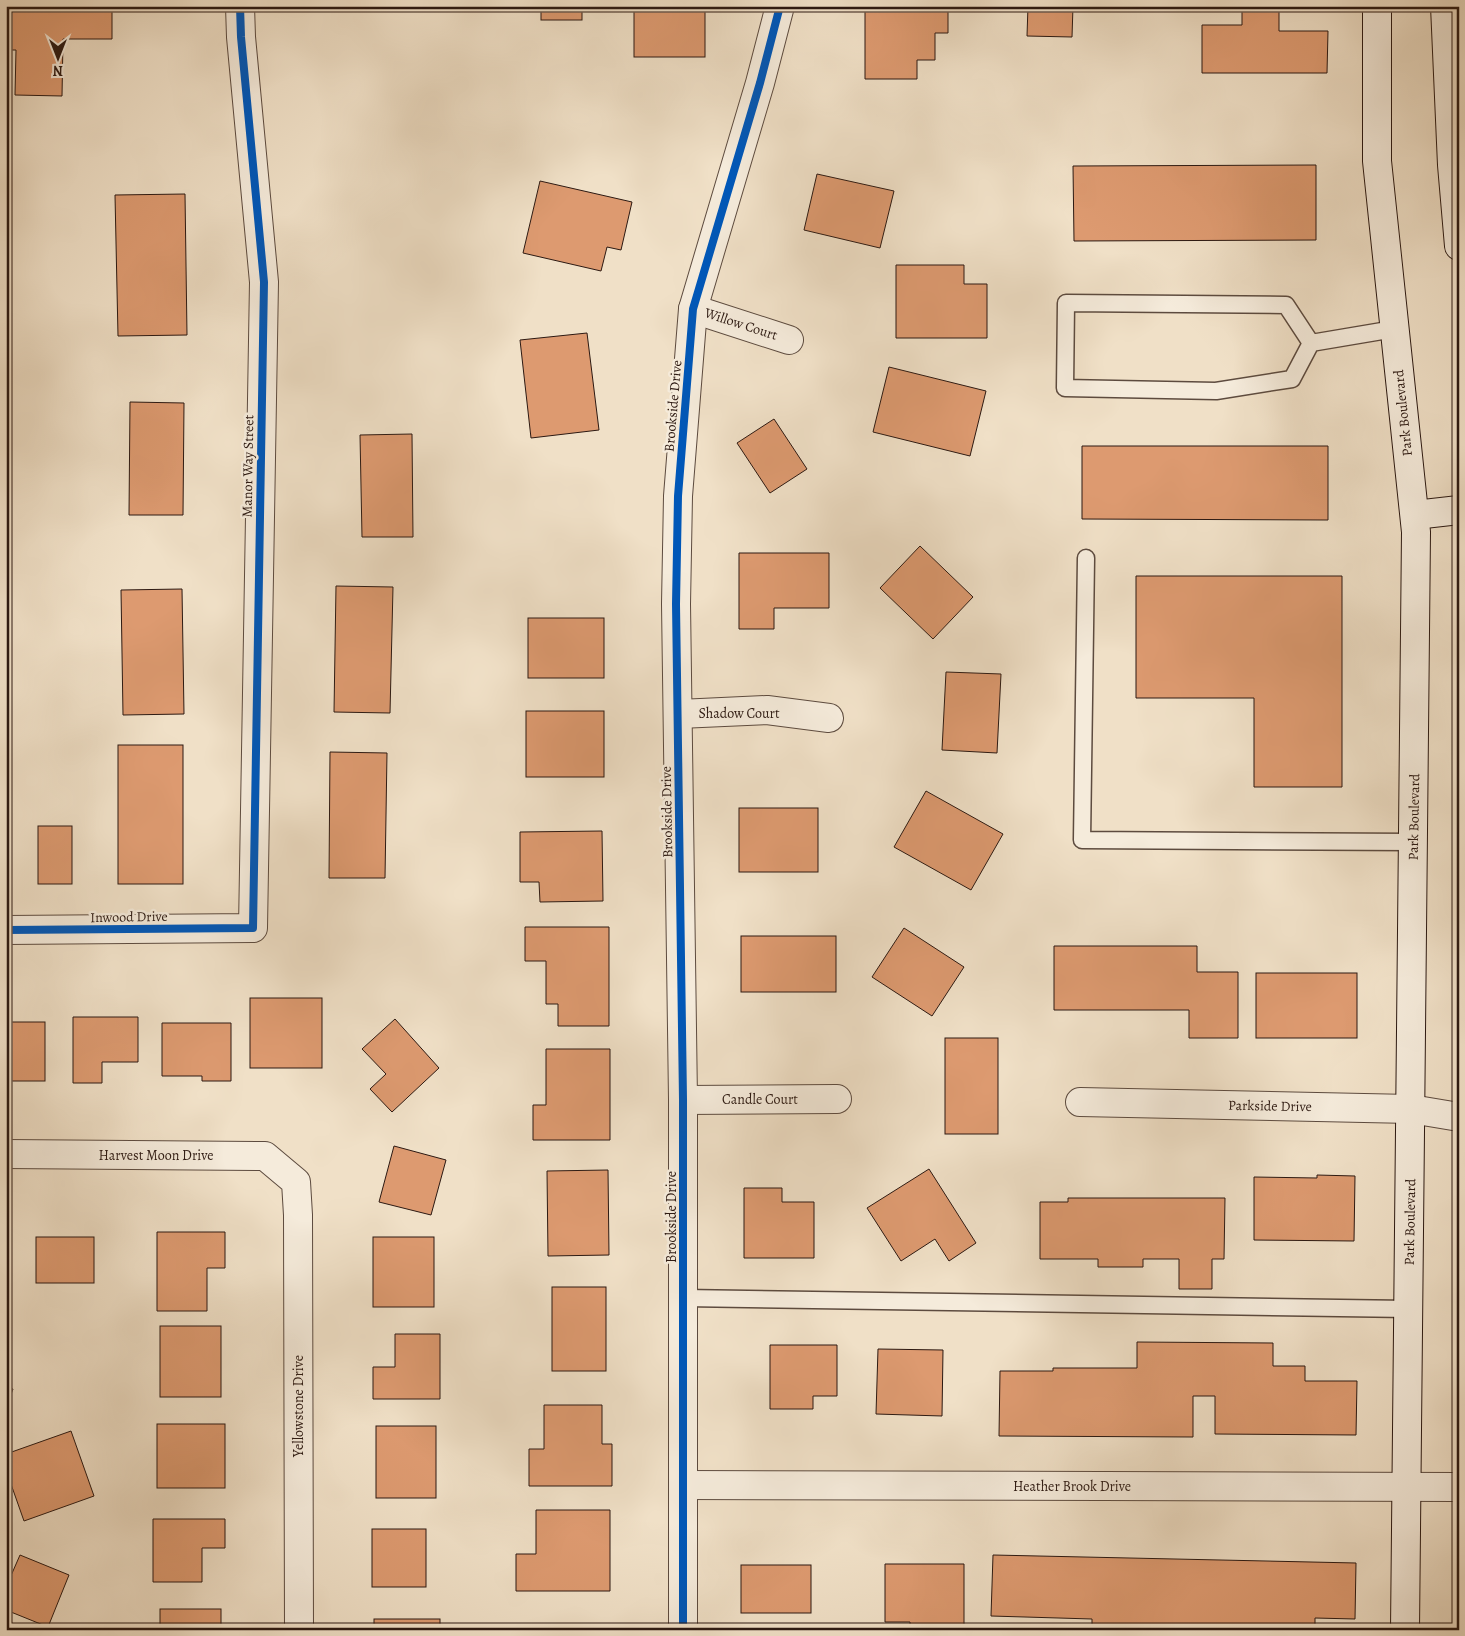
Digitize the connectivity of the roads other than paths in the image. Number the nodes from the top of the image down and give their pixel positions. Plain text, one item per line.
1 (240, 6) edge
2 (780, 6) edge
3 (1377, 6) edge
4 (1445, 6) edge
5 (1459, 246) edge
6 (693, 309) junction
7 (1394, 329) junction
8 (789, 340) dead end
9 (1311, 343) junction
10 (1459, 510) edge
11 (1415, 515) junction
12 (1086, 558) dead end
13 (679, 714) junction
14 (828, 718) dead end
15 (1413, 842) junction
16 (253, 928) joint
17 (6, 930) edge
18 (837, 1098) dead end
19 (683, 1100) junction
20 (1080, 1102) dead end
21 (1411, 1109) junction
22 (1459, 1117) edge
23 (6, 1154) edge
24 (296, 1182) joint
25 (684, 1298) junction
26 (1409, 1309) junction
27 (684, 1485) junction
28 (1407, 1486) junction
29 (1459, 1487) edge
30 (299, 1630) edge
31 (683, 1630) edge
32 (1405, 1630) edge

1 - 16 street, Manor Way Street
2 - 6 street, Brookside Drive
3 - 7 street, Park Boulevard
4 - 5 street
6 - 8 street, Willow Court
6 - 13 street, Brookside Drive
7 - 9 lane
7 - 11 street, Park Boulevard
9 - 9 lane
10 - 11 street
11 - 15 street, Park Boulevard
12 - 15 lane
13 - 14 street, Shadow Court
13 - 19 street, Brookside Drive
15 - 21 street, Park Boulevard
16 - 17 street, Inwood Drive
18 - 19 street, Candle Court
19 - 25 street, Brookside Drive
20 - 21 street, Parkside Drive
21 - 22 street, Parkside Drive
21 - 26 street, Park Boulevard
23 - 24 street, Harvest Moon Drive
24 - 30 street, Yellowstone Drive
25 - 26 lane
25 - 27 street, Brookside Drive
26 - 28 street, Park Boulevard
27 - 28 street, Heather Brook Drive
27 - 31 street, Brookside Drive
28 - 29 street, Heather Brook Drive
28 - 32 street, Park Boulevard

